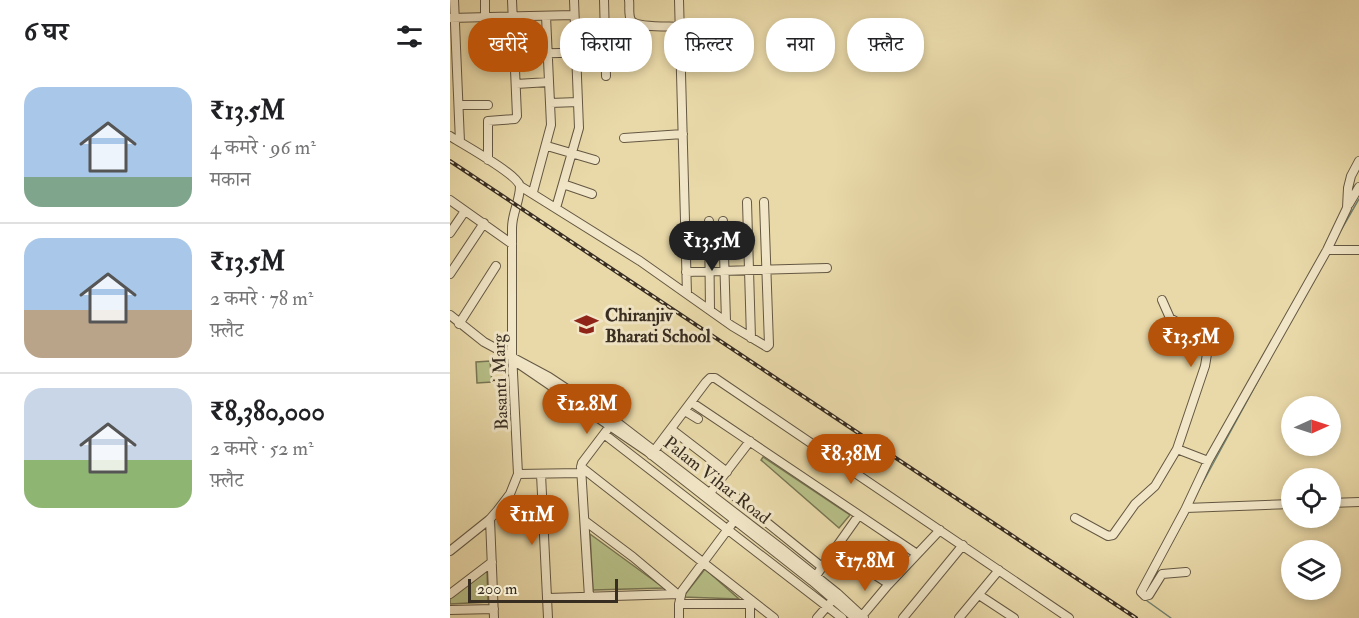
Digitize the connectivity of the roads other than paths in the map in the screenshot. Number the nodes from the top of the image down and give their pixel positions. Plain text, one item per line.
1 (454, 0) edge
2 (484, 0) edge
3 (512, 0) edge
4 (574, 0) edge
5 (604, 0) edge
6 (629, 0) edge
7 (679, 0) edge
8 (574, 15) junction
9 (512, 16) junction
10 (546, 16) joint
11 (485, 17) junction
12 (452, 18) edge
13 (574, 18) edge
14 (604, 18) edge
15 (680, 18) edge
16 (664, 27) edge
17 (548, 67) edge
18 (515, 72) edge
19 (576, 72) edge
20 (606, 72) edge
21 (681, 72) edge
22 (606, 76) dead end
23 (549, 82) junction
24 (516, 84) junction
25 (578, 102) junction
26 (550, 103) junction
27 (460, 104) junction
28 (488, 105) dead end
29 (683, 135) junction
30 (450, 136) edge
31 (624, 138) dead end
32 (459, 142) junction
33 (547, 146) junction
34 (572, 154) junction
35 (488, 160) junction
36 (595, 160) dead end
37 (1359, 161) edge
38 (563, 184) junction
39 (520, 186) junction
40 (1359, 187) edge
41 (532, 192) junction
42 (592, 194) dead end
43 (450, 200) edge
44 (747, 202) dead end
45 (764, 202) dead end
46 (556, 208) junction
47 (1347, 208) junction
48 (465, 211) junction
49 (709, 221) dead end
50 (723, 221) dead end
51 (484, 224) junction
52 (450, 233) edge
53 (512, 244) junction
54 (1328, 250) junction
55 (1359, 250) edge
56 (496, 266) dead end
57 (826, 268) dead end
58 (749, 270) junction
59 (767, 270) junction
60 (710, 271) junction
61 (725, 271) junction
62 (687, 272) junction
63 (450, 274) edge
64 (687, 294) junction
65 (1162, 300) dead end
66 (710, 310) junction
67 (450, 315) edge
68 (726, 321) junction
69 (459, 324) junction
70 (751, 338) junction
71 (513, 358) junction
72 (692, 402) junction
73 (685, 411) junction
74 (698, 420) dead end
75 (611, 425) junction
76 (671, 429) junction
77 (604, 434) junction
78 (750, 441) junction
79 (1177, 449) junction
80 (652, 452) junction
81 (1208, 461) junction
82 (581, 470) junction
83 (727, 472) junction
84 (518, 474) junction
85 (541, 474) junction
86 (718, 483) junction
87 (707, 496) junction
88 (1359, 502) edge
89 (1341, 503) edge
90 (1281, 504) edge
91 (1186, 508) junction
92 (859, 515) junction
93 (1075, 518) dead end
94 (490, 519) junction
95 (585, 521) junction
96 (734, 521) junction
97 (728, 530) junction
98 (940, 530) junction
99 (963, 545) junction
100 (835, 549) junction
101 (450, 551) edge
102 (917, 554) junction
103 (703, 561) junction
104 (492, 562) junction
105 (822, 567) junction
106 (999, 570) junction
107 (1186, 572) dead end
108 (814, 578) junction
109 (889, 584) junction
110 (450, 594) edge
111 (678, 594) junction
112 (979, 595) junction
113 (589, 597) junction
114 (836, 597) junction
115 (548, 598) junction
116 (750, 601) junction
117 (679, 604) junction
118 (827, 606) junction
119 (494, 609) junction
120 (450, 610) edge
121 (860, 617) edge
122 (494, 618) edge
123 (548, 618) edge
124 (679, 618) edge
125 (750, 618) edge
126 (774, 618) edge
127 (817, 618) edge
128 (842, 618) edge
129 (903, 618) edge
130 (959, 618) edge
131 (1014, 618) edge
132 (1069, 618) edge

1 - 12 street
2 - 11 street
3 - 9 street
4 - 8 street
5 - 14 street
6 - 16 street
7 - 15 street
8 - 10 street
8 - 13 street
9 - 10 street
9 - 11 street
11 - 12 street
12 - 27 street
17 - 23 street
18 - 24 street
19 - 25 street
20 - 22 street
21 - 29 street
23 - 24 street
23 - 26 street
24 - 35 street
25 - 26 street
25 - 34 street
26 - 33 street
27 - 28 street
27 - 32 street
29 - 31 street
29 - 62 street
30 - 32 street
32 - 35 street
33 - 34 street
33 - 41 street
34 - 36 street
34 - 38 street
35 - 39 street
37 - 47 street
38 - 42 street
38 - 46 street
39 - 41 street
39 - 53 street, Basanti Marg
40 - 47 street
41 - 46 street
43 - 48 street
44 - 58 street
45 - 59 street
46 - 64 street
47 - 54 street
48 - 51 street
48 - 52 street
49 - 60 street
50 - 61 street
51 - 53 street
51 - 63 street
53 - 71 street, Basanti Marg
54 - 55 street
54 - 81 street
56 - 69 street
57 - 59 street
58 - 59 street
58 - 61 street
58 - 70 street
59 - 70 street
60 - 61 street
60 - 62 street
60 - 66 street
61 - 68 street
62 - 64 street
64 - 66 street
65 - 79 street
66 - 68 street
67 - 69 street, Palam Vihar Road
68 - 70 street
69 - 71 street, Palam Vihar Road
71 - 75 street, Palam Vihar Road
71 - 80 street, Palam Vihar Road
71 - 84 street, Basanti Marg
72 - 73 street
72 - 78 street
72 - 98 street
73 - 74 street
73 - 76 street
75 - 77 street
75 - 80 street, Palam Vihar Road
76 - 80 street
76 - 83 street
77 - 82 street
77 - 97 street
78 - 83 street
78 - 92 street
79 - 81 street
79 - 93 street
80 - 87 street, Palam Vihar Road
81 - 91 street
82 - 85 street
82 - 95 street
82 - 103 street
83 - 86 street
84 - 85 street
84 - 94 street, Basanti Marg
85 - 115 street
86 - 87 street
86 - 105 street
87 - 96 street, Palam Vihar Road
87 - 108 street, Palam Vihar Road
88 - 89 street
90 - 91 street
91 - 107 street
92 - 100 street
92 - 102 street
94 - 101 street, Basanti Marg
94 - 104 street
95 - 111 street
95 - 113 street
96 - 97 street
96 - 108 street, Palam Vihar Road
97 - 103 street
97 - 118 street
98 - 99 street
98 - 102 street
99 - 106 street
99 - 129 street
100 - 105 street
100 - 109 street
102 - 109 street
103 - 111 street
103 - 116 street
104 - 110 street
104 - 119 street
105 - 108 street
106 - 112 street
106 - 132 street
108 - 114 street, Palam Vihar Road
109 - 121 street
111 - 113 street
111 - 117 street
112 - 130 street
112 - 131 street
113 - 115 street
114 - 118 street
114 - 121 street, Palam Vihar Road
115 - 123 street
116 - 117 street
116 - 125 street
116 - 126 street
117 - 124 street
118 - 127 street
118 - 128 street
119 - 120 street
119 - 122 street

